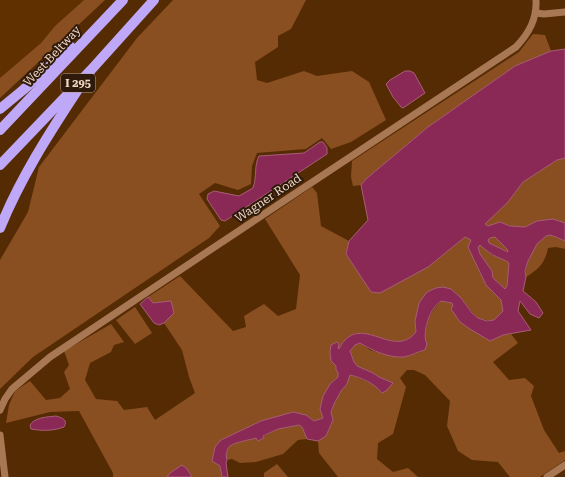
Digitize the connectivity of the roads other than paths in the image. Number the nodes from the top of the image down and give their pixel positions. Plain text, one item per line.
1 (123, 0) edge
2 (154, 0) edge
3 (536, 0) edge
4 (565, 12) edge
5 (536, 13) junction
6 (109, 15) junction
7 (91, 70) junction
8 (0, 109) edge
9 (0, 130) edge
10 (0, 165) edge
11 (0, 228) edge
12 (0, 410) edge
13 (0, 435) edge
14 (565, 465) edge
15 (5, 477) edge
16 (547, 477) edge

1 - 6 highway, West Beltway / I 295
2 - 7 highway, I 295
3 - 5 street, Wagner Road
4 - 5 street
5 - 12 street, Wagner Road
6 - 8 highway
6 - 9 highway, West Beltway / I 295
7 - 10 highway, I 295
7 - 11 highway
13 - 15 street
14 - 16 street

